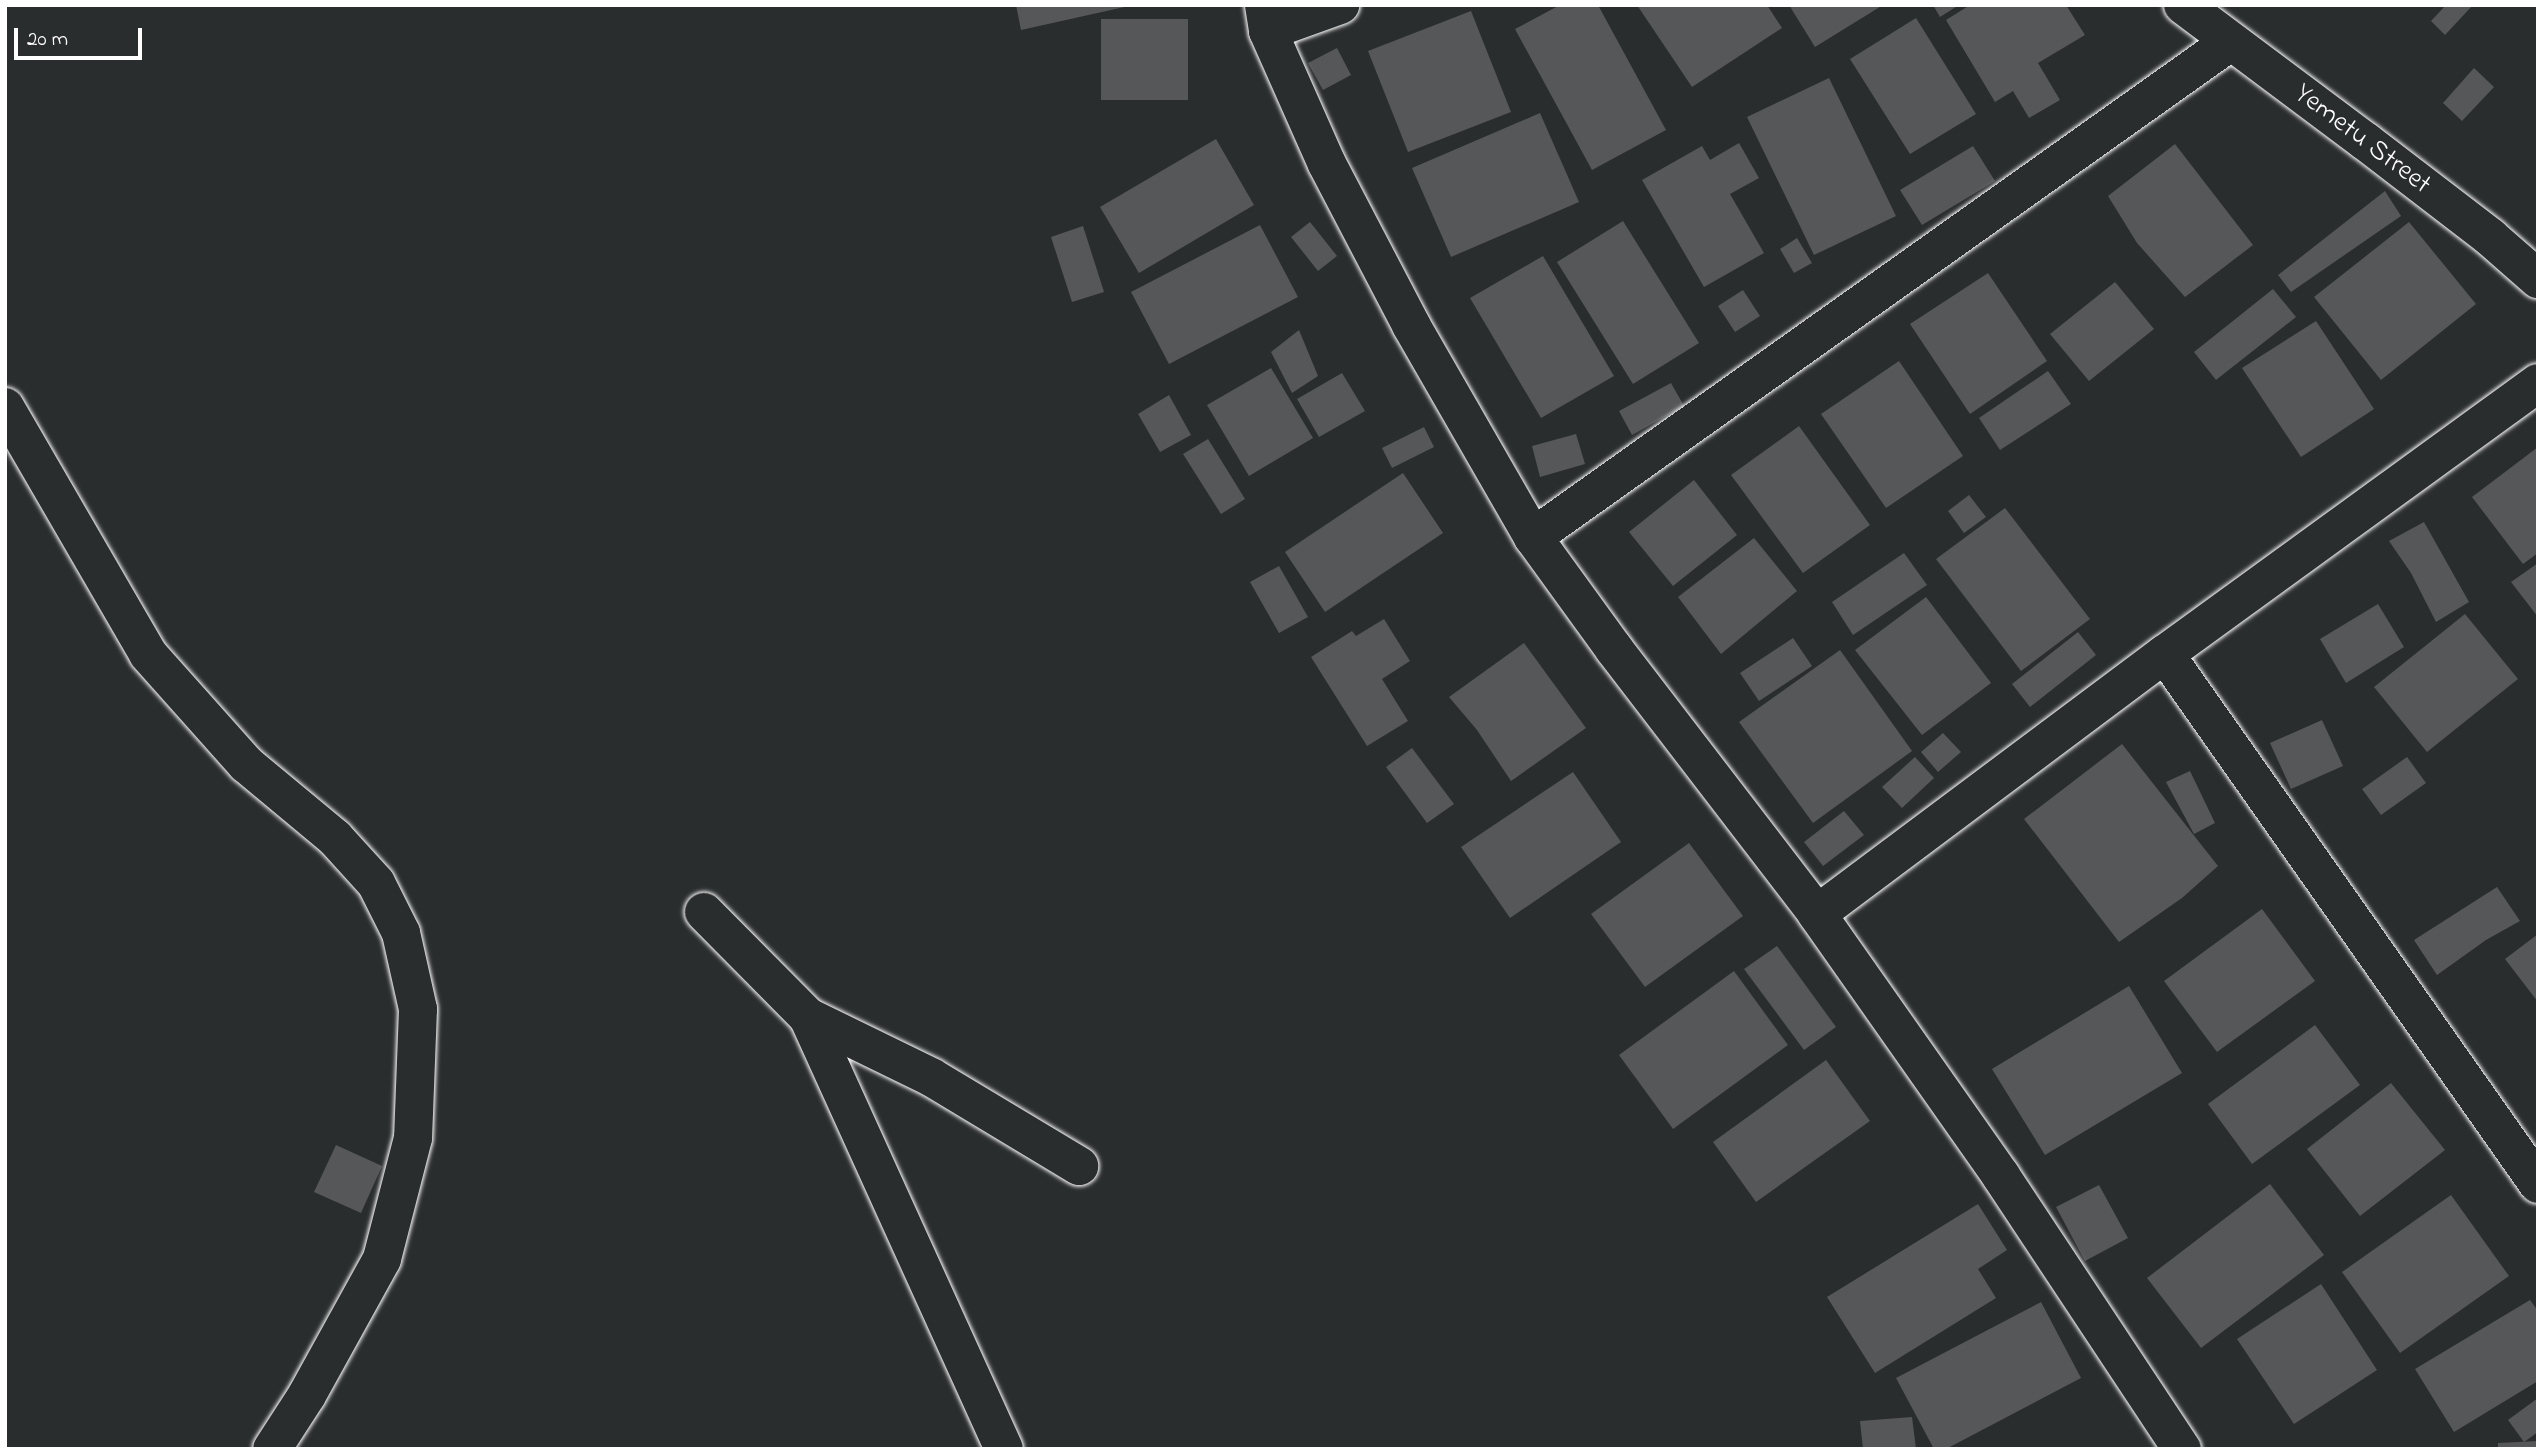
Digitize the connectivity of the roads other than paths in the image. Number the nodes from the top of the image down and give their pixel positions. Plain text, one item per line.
1 (1340, 5) edge
2 (2183, 5) edge
3 (1266, 18) edge
4 (2230, 42) junction
5 (2538, 279) edge
6 (2538, 383) edge
7 (5, 407) edge
8 (1533, 537) junction
9 (2165, 654) junction
10 (704, 912) dead end
11 (1817, 914) junction
12 (808, 1017) junction
13 (1079, 1167) dead end
14 (2538, 1184) edge
15 (272, 1449) edge
16 (1004, 1449) edge
17 (2182, 1449) edge

1 - 3 street
2 - 4 street, Yemetu Street
3 - 8 street
4 - 5 street, Yemetu Street
4 - 8 street
6 - 9 street
7 - 15 street
8 - 11 street
9 - 11 street
9 - 14 street
10 - 12 street
11 - 17 street
12 - 13 street
12 - 16 street

